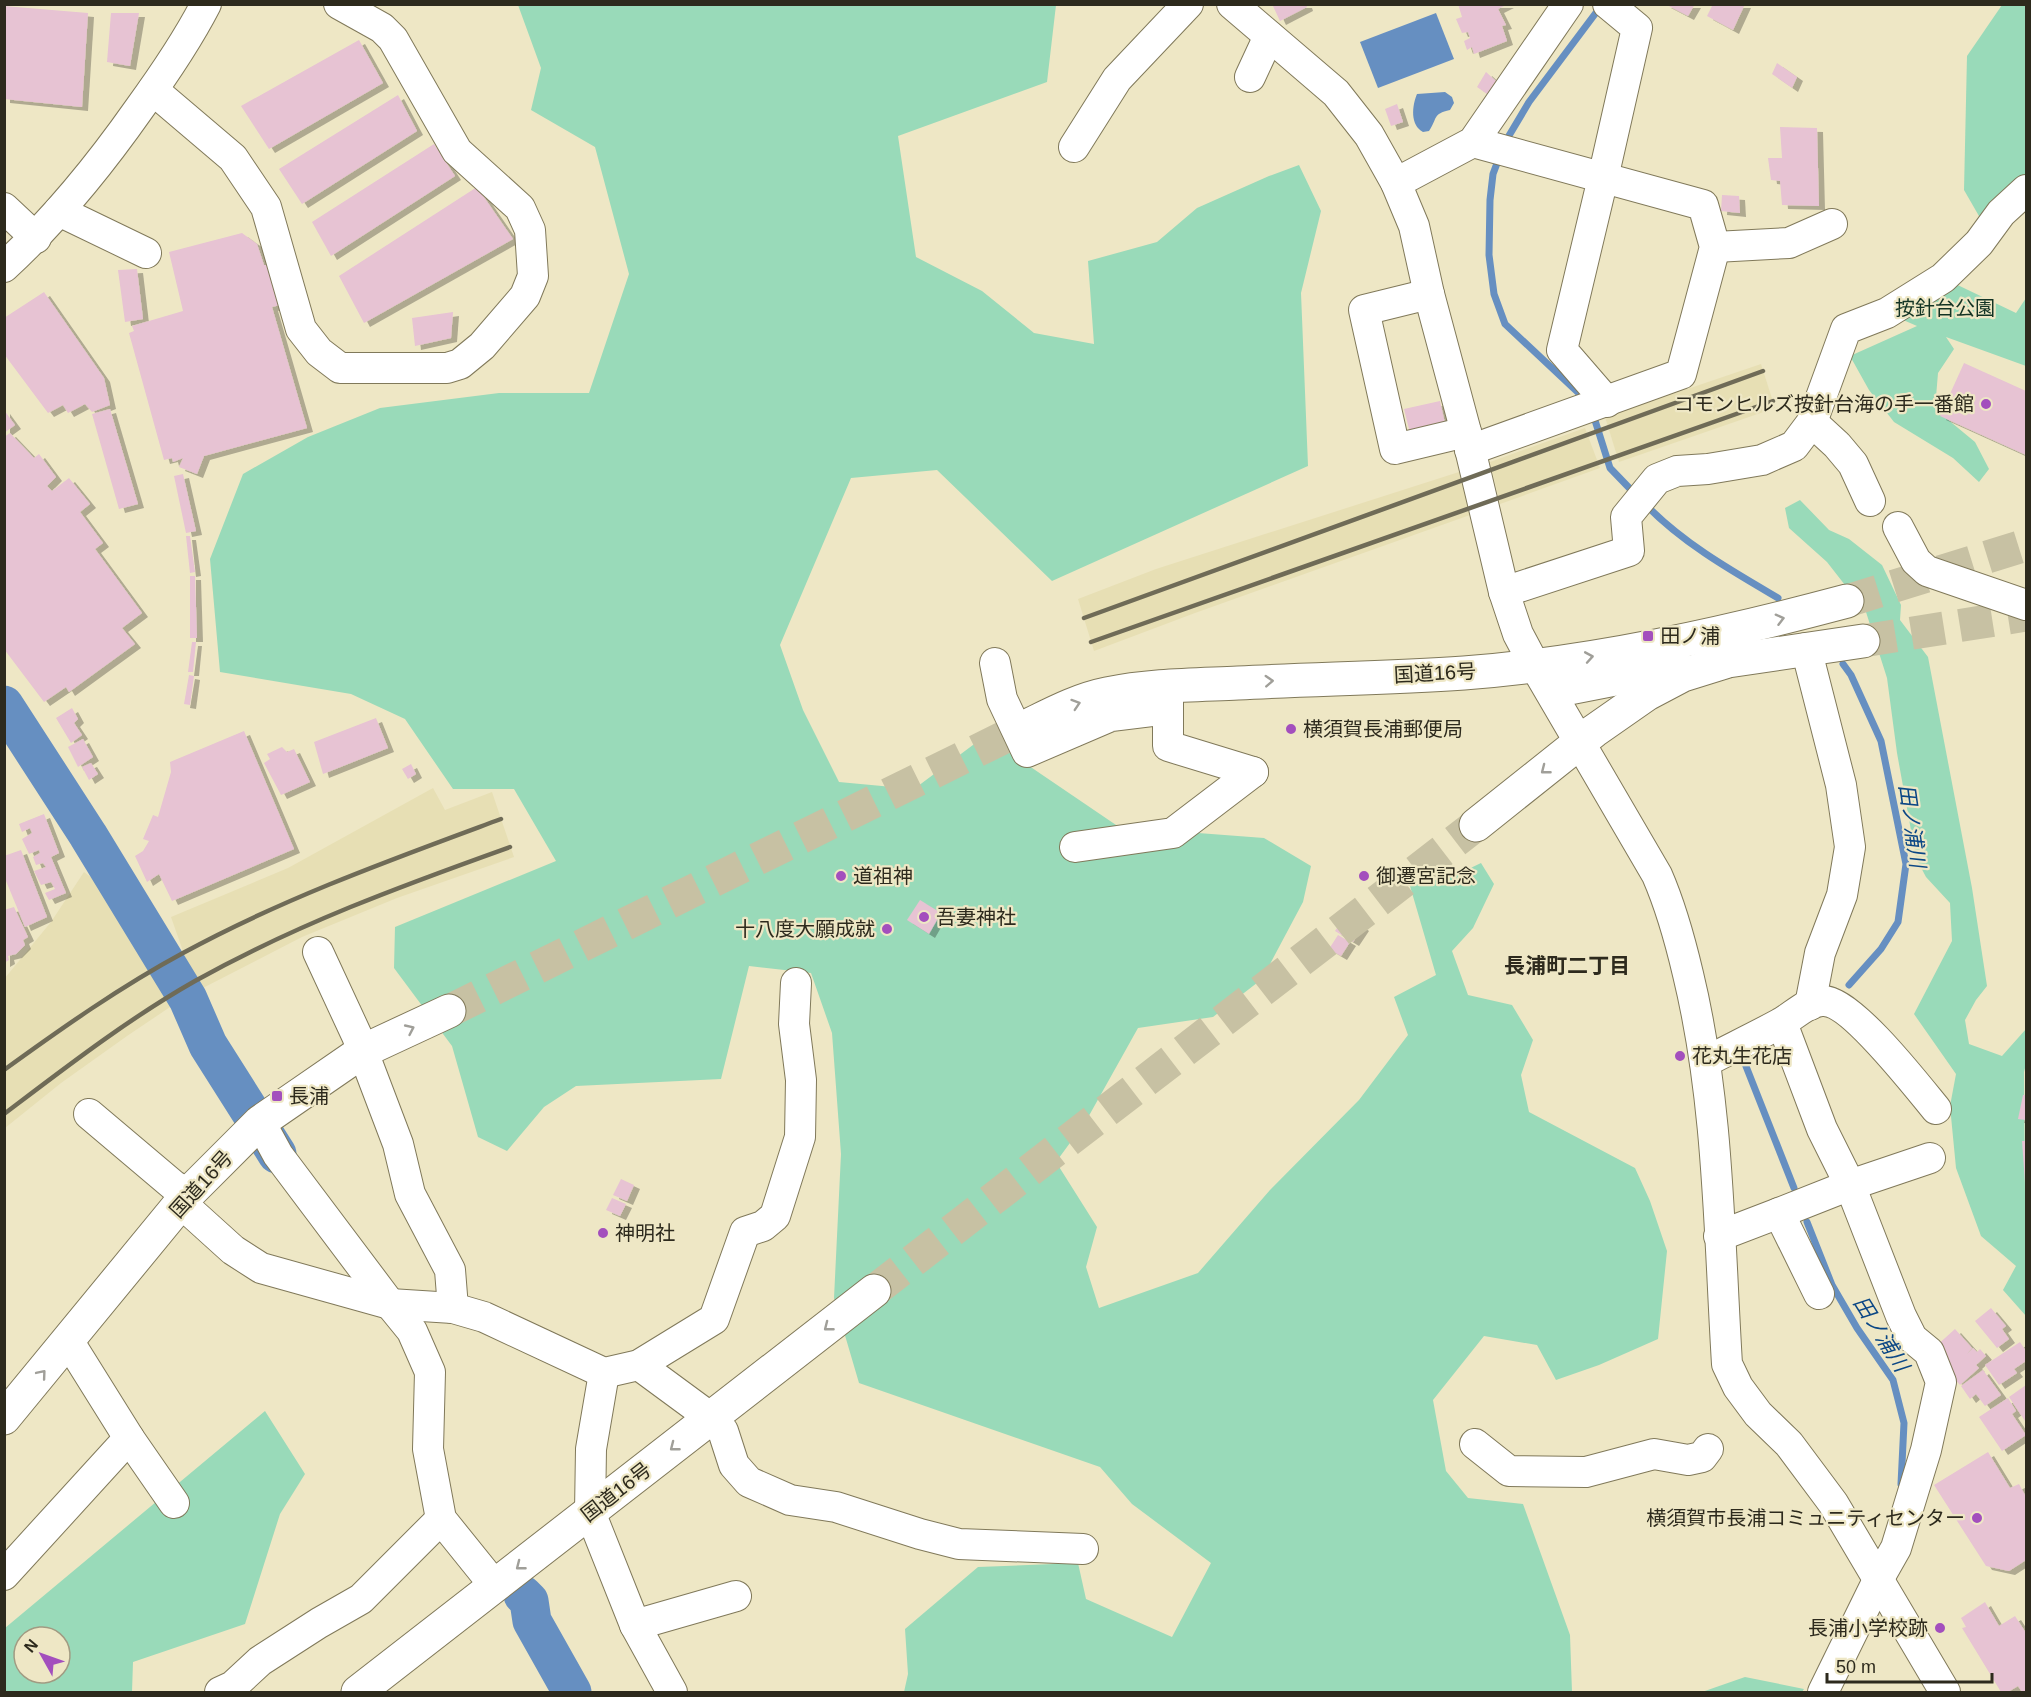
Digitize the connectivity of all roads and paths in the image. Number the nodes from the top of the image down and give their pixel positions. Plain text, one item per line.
1 (206, 4) edge
2 (339, 4) edge
3 (1188, 4) edge
4 (1232, 4) edge
5 (1568, 4) edge
6 (1608, 4) edge
7 (1269, 36) junction
8 (1250, 77) dead end
9 (153, 90) junction
10 (1473, 142) junction
11 (1074, 147) dead end
12 (1603, 178) junction
13 (1396, 183) junction
14 (2026, 190) edge
15 (4, 208) edge
16 (59, 211) junction
17 (1832, 224) dead end
18 (36, 238) junction
19 (1715, 247) junction
20 (146, 253) dead end
21 (4, 267) edge
22 (1429, 294) junction
23 (1607, 402) junction
24 (1812, 422) junction
25 (1468, 441) junction
26 (1870, 501) dead end
27 (1898, 527) dead end
28 (1504, 592) junction
29 (1847, 601) tunnel mouth
30 (2026, 605) edge
31 (1863, 641) tunnel mouth
32 (1806, 648) junction
33 (1728, 661) junction
34 (995, 663) dead end
35 (1535, 666) junction
36 (1168, 697) junction
37 (1023, 728) tunnel mouth
38 (1579, 743) junction
39 (1476, 825) tunnel mouth
40 (1075, 846) dead end
41 (318, 952) dead end
42 (796, 982) dead end
43 (1810, 1005) junction
44 (449, 1011) tunnel mouth
45 (1782, 1023) junction
46 (363, 1051) junction
47 (1705, 1062) junction
48 (1936, 1109) dead end
49 (89, 1114) dead end
50 (260, 1122) junction
51 (1930, 1158) dead end
52 (1850, 1185) junction
53 (185, 1199) junction
54 (1779, 1213) junction
55 (1719, 1236) junction
56 (874, 1291) tunnel mouth
57 (1819, 1294) dead end
58 (390, 1305) junction
59 (453, 1308) junction
60 (69, 1342) junction
61 (639, 1365) junction
62 (604, 1373) junction
63 (4, 1418) edge
64 (711, 1418) junction
65 (129, 1438) junction
66 (1476, 1444) dead end
67 (1708, 1449) dead end
68 (174, 1503) dead end
69 (590, 1512) junction
70 (441, 1520) junction
71 (1083, 1549) dead end
72 (4, 1575) edge
73 (1879, 1578) junction
74 (495, 1586) junction
75 (736, 1596) dead end
76 (635, 1625) junction
77 (220, 1692) edge
78 (358, 1692) edge
79 (672, 1692) edge
80 (1823, 1692) edge
81 (1946, 1692) edge

1 - 9 street
2 - 9 street
3 - 11 street
4 - 7 street
5 - 10 street
6 - 12 street
7 - 8 street
7 - 13 street
9 - 16 street
10 - 12 street
10 - 13 street
12 - 19 street
12 - 23 street
13 - 22 street
14 - 24 street
15 - 18 street
16 - 18 street
16 - 20 street
17 - 19 street
18 - 21 street
19 - 23 street
22 - 25 street
22 - 25 street
23 - 25 street
24 - 26 street
24 - 28 street
25 - 28 street
27 - 30 street
28 - 35 street
35 -> 29 highway, 国道16号
31 - 32 highway
32 - 33 highway
32 - 43 street
33 - 35 highway
33 - 38 highway
34 - 36 street
36 -> 35 highway, 国道16号
35 - 38 street
37 -> 36 highway, 国道16号
36 - 40 street
38 -> 39 highway
38 - 47 street
41 - 46 street
42 - 61 street
43 - 45 street
43 - 48 street
46 -> 44 highway, 国道16号
45 - 47 street
45 - 52 street
46 - 50 highway, 国道16号
46 - 59 street
47 - 55 street
49 - 53 street
50 - 53 highway, 国道16号
50 - 58 street
51 - 52 street
52 - 54 street
52 - 73 street
53 - 58 street
53 - 60 highway, 国道16号
54 - 55 street
54 - 57 street
55 - 73 street
56 -> 64 highway, 国道16号
58 - 59 street
58 - 70 street
59 - 62 street
63 -> 60 highway, 国道16号
60 - 65 street
61 - 62 street
61 - 64 street
62 - 69 street
64 -> 69 highway, 国道16号
64 - 71 street
65 - 68 street
65 - 72 street
66 - 67 street
69 -> 74 highway, 国道16号
69 - 76 street
70 - 74 street
70 - 77 street
73 - 80 street
73 - 81 street
74 - 78 highway, 国道16号
75 - 76 street
76 - 79 street

